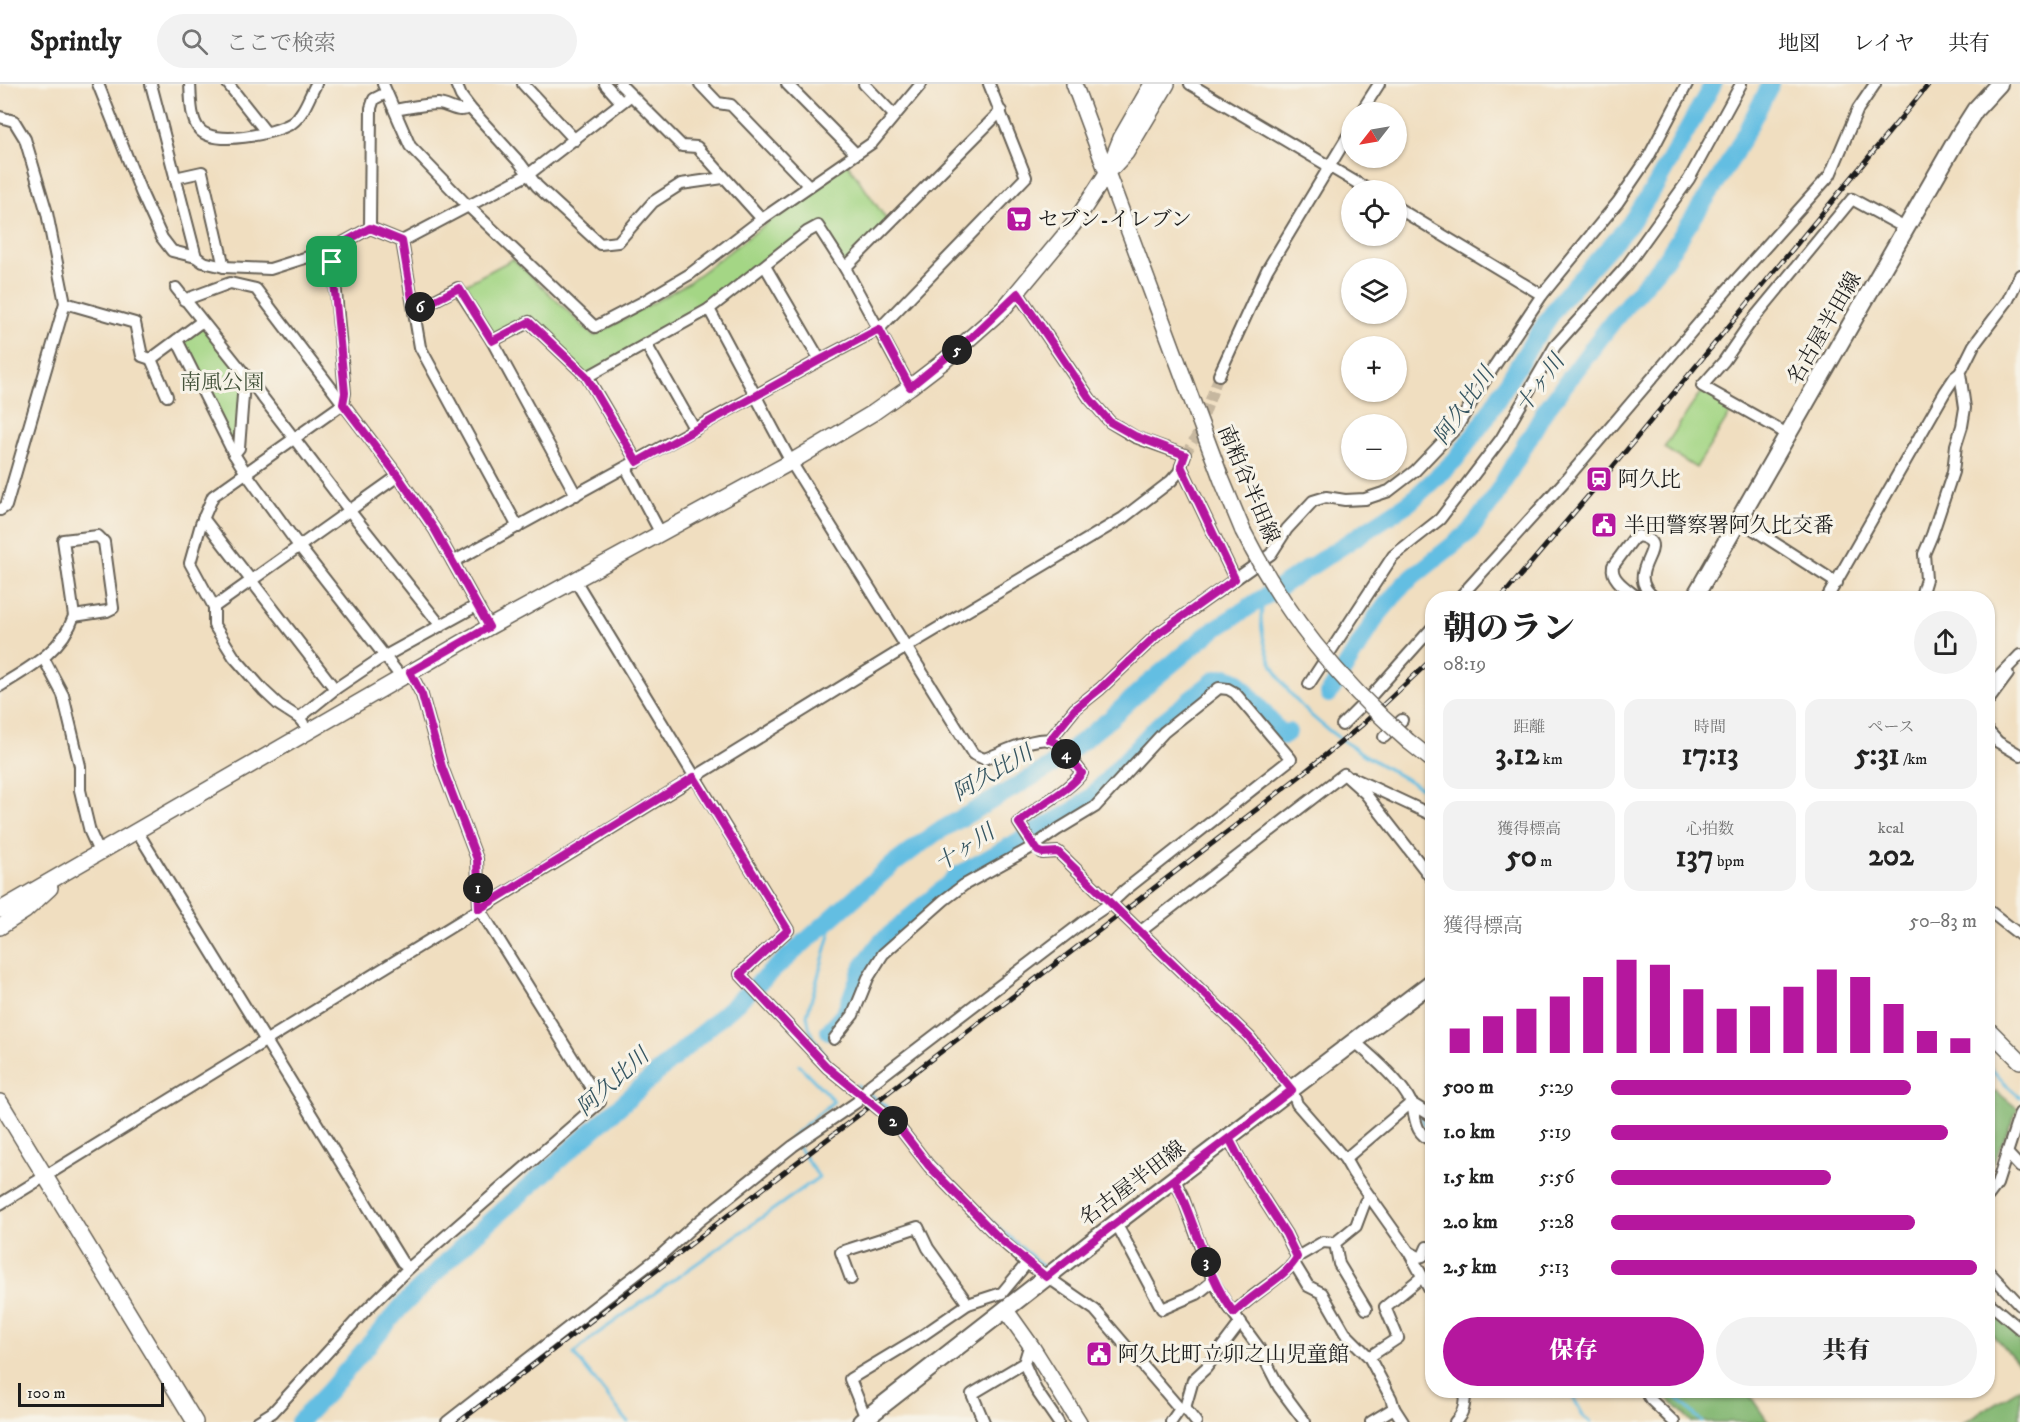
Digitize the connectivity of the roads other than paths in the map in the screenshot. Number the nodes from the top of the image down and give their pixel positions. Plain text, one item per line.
1 (98, 84) edge
2 (151, 84) edge
3 (190, 84) edge
4 (228, 84) edge
5 (316, 84) edge
6 (456, 84) edge
7 (523, 84) edge
8 (605, 84) edge
9 (620, 84) edge
10 (700, 84) edge
11 (787, 84) edge
12 (864, 84) edge
13 (921, 84) edge
14 (989, 84) edge
15 (1074, 84) edge
16 (1152, 84) edge
17 (1167, 84) edge
18 (1190, 84) edge
19 (1379, 84) edge
20 (1742, 84) edge
21 (1875, 84) edge
22 (1999, 84) edge
23 (1685, 85) edge
24 (385, 88) edge
25 (626, 99) junction
26 (1367, 102) edge
27 (470, 108) junction
28 (395, 110) junction
29 (1001, 111) junction
30 (894, 115) junction
31 (0, 117) edge
32 (266, 132) junction
33 (575, 140) junction
34 (1341, 147) edge
35 (855, 153) junction
36 (1329, 166) junction
37 (1107, 173) junction
38 (529, 174) junction
39 (175, 178) junction
40 (723, 178) junction
41 (1352, 180) edge
42 (809, 186) junction
43 (467, 205) junction
44 (1407, 214) edge
45 (762, 219) junction
46 (370, 228) junction
47 (1907, 230) junction
48 (402, 241) junction
49 (330, 250) junction
50 (196, 257) junction
51 (765, 266) junction
52 (224, 267) junction
53 (845, 268) junction
54 (2020, 275) edge
55 (176, 288) dead end
56 (1018, 293) junction
57 (1542, 295) junction
58 (184, 300) junction
59 (65, 303) junction
60 (709, 309) junction
61 (414, 311) junction
62 (201, 322) junction
63 (879, 329) junction
64 (177, 340) junction
65 (492, 341) junction
66 (646, 344) junction
67 (150, 359) junction
68 (820, 360) junction
69 (1960, 373) junction
70 (1220, 375) tunnel mouth
71 (586, 376) junction
72 (247, 377) junction
73 (910, 387) junction
74 (757, 395) junction
75 (167, 396) dead end
76 (343, 404) junction
77 (694, 430) junction
78 (1788, 435) junction
79 (295, 439) junction
80 (234, 454) junction
81 (637, 462) junction
82 (791, 462) junction
83 (1181, 466) junction
84 (626, 468) junction
85 (246, 473) junction
86 (398, 476) junction
87 (576, 495) junction
88 (0, 510) edge
89 (349, 510) junction
90 (203, 518) junction
91 (1738, 520) junction
92 (518, 527) junction
93 (660, 532) junction
94 (299, 546) junction
95 (453, 562) junction
96 (1642, 573) junction
97 (1235, 579) junction
98 (252, 580) junction
99 (574, 580) junction
100 (1836, 583) junction
101 (1623, 585) junction
102 (1465, 591) edge
103 (1630, 591) edge
104 (1647, 591) edge
105 (1698, 591) edge
106 (1831, 591) edge
107 (1922, 591) edge
108 (476, 606) junction
109 (214, 607) junction
110 (74, 616) junction
111 (441, 626) junction
112 (489, 627) junction
113 (1425, 636) edge
114 (908, 646) junction
115 (2020, 655) edge
116 (387, 657) junction
117 (44, 659) junction
118 (2008, 668) junction
119 (406, 675) junction
120 (1995, 681) edge
121 (1309, 684) dead end
122 (0, 686) edge
123 (335, 688) junction
124 (1995, 693) edge
125 (299, 718) junction
126 (1402, 720) dead end
127 (1342, 725) dead end
128 (309, 732) junction
129 (1384, 737) dead end
130 (1995, 739) edge
131 (1054, 742) junction
132 (1425, 754) edge
133 (2020, 755) edge
134 (1344, 774) junction
135 (694, 777) junction
136 (1425, 811) edge
137 (137, 831) junction
138 (1032, 844) junction
139 (94, 854) junction
140 (1425, 870) edge
141 (1111, 903) junction
142 (479, 909) junction
143 (0, 910) edge
144 (1995, 915) edge
145 (0, 927) edge
146 (1141, 930) junction
147 (2020, 935) edge
148 (1425, 987) edge
149 (1995, 1036) edge
150 (266, 1039) junction
151 (834, 1039) dead end
152 (1354, 1041) junction
153 (2020, 1061) edge
154 (1292, 1090) junction
155 (861, 1096) junction
156 (0, 1102) edge
157 (1411, 1103) junction
158 (1425, 1111) edge
159 (2020, 1113) edge
160 (1425, 1137) edge
161 (1229, 1138) junction
162 (2007, 1153) junction
163 (1345, 1159) junction
164 (2020, 1167) edge
165 (45, 1175) junction
166 (1174, 1180) junction
167 (1995, 1187) edge
168 (1370, 1197) junction
169 (0, 1204) edge
170 (1116, 1223) junction
171 (1335, 1243) junction
172 (1409, 1252) junction
173 (1425, 1252) edge
174 (1296, 1260) junction
175 (1027, 1263) junction
176 (408, 1268) junction
177 (1046, 1277) junction
178 (1422, 1277) junction
179 (1995, 1278) edge
180 (851, 1279) dead end
181 (1214, 1281) junction
182 (1425, 1282) edge
183 (968, 1304) junction
184 (2020, 1305) edge
185 (1995, 1308) edge
186 (1005, 1309) junction
187 (1366, 1309) dead end
188 (1237, 1317) junction
189 (2020, 1329) edge
190 (1032, 1347) junction
191 (1369, 1357) junction
192 (1024, 1363) junction
193 (1465, 1398) edge
194 (1650, 1398) edge
195 (1183, 1408) junction
196 (1394, 1408) junction
197 (865, 1421) edge
198 (195, 1422) edge
199 (256, 1422) edge
200 (447, 1422) edge
201 (984, 1422) edge
202 (1058, 1422) edge
203 (1079, 1422) edge
204 (1171, 1422) edge
205 (1196, 1422) edge
206 (1305, 1422) edge
207 (1371, 1422) edge
208 (1403, 1422) edge
209 (1455, 1422) edge
210 (1674, 1422) edge

1 - 50 street
2 - 39 street
3 - 32 street
4 - 32 street
5 - 32 street
6 - 27 street
7 - 33 street
8 - 25 street
9 - 25 street
10 - 42 street
11 - 35 street
12 - 30 street
13 - 30 street
14 - 29 street
15 - 37 street, 南粕谷半田線
16 - 37 street
17 - 37 street
18 - 36 street
19 - 26 street
20 - 121 street
21 - 102 street
22 - 47 main road, 名古屋半田線
23 - 57 street
24 - 28 street
24 - 46 street
25 - 33 street
25 - 40 street
27 - 28 street
27 - 38 street
28 - 43 street
29 - 53 street
29 - 63 street
30 - 35 street
31 - 59 street
33 - 38 street
34 - 36 street
35 - 42 street
36 - 41 street
36 - 70 street
37 - 56 street
37 - 132 street, 南粕谷半田線, bridge
38 - 40 street
38 - 43 street
39 - 50 street
39 - 52 street
40 - 45 street
42 - 45 street
43 - 45 street
43 - 48 street
44 - 57 street
46 - 48 street
46 - 49 street
47 - 78 main road, 名古屋半田線
47 - 78 street
48 - 61 street
49 - 52 street
49 - 76 street
50 - 52 street
51 - 53 street
51 - 60 street
51 - 68 street
53 - 63 street
54 - 69 street
55 - 58 street
56 - 73 street
56 - 83 street
57 - 97 street
58 - 62 street
58 - 76 street
59 - 67 street
59 - 88 street
60 - 66 street
60 - 74 street
61 - 65 street
61 - 92 street
62 - 64 street
62 - 72 street
63 - 68 street
63 - 73 street
64 - 67 street
64 - 80 street
65 - 71 street
65 - 87 street
66 - 71 street
66 - 77 street
67 - 75 street
68 - 74 street
69 - 100 street
69 - 107 street
71 - 81 street
72 - 79 street
72 - 80 street
73 - 82 street
74 - 77 street
74 - 82 street
76 - 79 street
76 - 86 street
77 - 81 street
78 - 91 main road, 名古屋半田線
79 - 85 street
79 - 89 street
80 - 85 street
81 - 84 street
82 - 93 street
82 - 114 street
83 - 97 street
83 - 114 street
84 - 87 street
84 - 93 street
85 - 90 street
85 - 94 street
86 - 89 street
86 - 95 street
87 - 92 street
89 - 94 street
89 - 111 street
90 - 98 street
90 - 109 street
91 - 100 street
91 - 105 main road, 名古屋半田線
92 - 95 street
93 - 99 street
94 - 98 street
94 - 116 street
95 - 108 street
96 - 101 street
96 - 101 street
96 - 104 street
97 - 131 street
98 - 109 street
98 - 123 street
99 - 112 street
99 - 135 street
100 - 106 street
101 - 103 street
108 - 111 street
108 - 112 street
109 - 125 street
110 - 110 street
110 - 117 street
111 - 116 street
112 - 119 street
113 - 127 street
114 - 131 street
114 - 135 street
115 - 118 street
116 - 119 street
116 - 123 street
117 - 122 street
117 - 139 street
118 - 120 street
118 - 124 street
119 - 128 street
119 - 142 street
123 - 125 street
125 - 128 street
126 - 129 street
128 - 137 street
130 - 133 street
131 - 138 street
134 - 136 street
134 - 140 street
134 - 146 street
135 - 142 street
135 - 155 street
137 - 139 street
137 - 150 street
138 - 141 street
138 - 141 street
138 - 151 street
139 - 143 street
139 - 145 street
141 - 146 street
141 - 155 street
142 - 150 street
142 - 176 street
144 - 147 street
146 - 154 street
148 - 152 main road, 名古屋半田線
149 - 153 street
150 - 165 street
150 - 176 street
152 - 154 main road, 名古屋半田線
152 - 157 street
154 - 161 main road, 名古屋半田線
154 - 163 street
155 - 175 street
155 - 200 street
156 - 165 street
157 - 158 street
157 - 160 street
157 - 163 street
159 - 162 street
161 - 166 main road, 名古屋半田線
161 - 174 street
162 - 164 street
162 - 167 street
163 - 168 street
165 - 169 street
165 - 198 street
166 - 170 main road, 名古屋半田線
166 - 181 street
168 - 171 street
168 - 172 street
170 - 177 main road, 名古屋半田線
170 - 181 street
171 - 174 street
171 - 187 street
172 - 173 street
172 - 178 street
174 - 188 street
174 - 191 street
175 - 177 street
175 - 183 street
176 - 199 street
177 - 186 main road, 名古屋半田線
177 - 195 street
178 - 182 street
178 - 191 street
179 - 184 street
180 - 183 street
181 - 188 street
183 - 197 street
185 - 189 street
186 - 190 street
186 - 197 main road, 名古屋半田線
188 - 195 street
188 - 206 street
190 - 192 street
190 - 203 street
191 - 196 street
192 - 201 street
192 - 202 street
193 - 209 street
194 - 210 street
195 - 204 street
195 - 205 street
196 - 207 street
196 - 208 street

